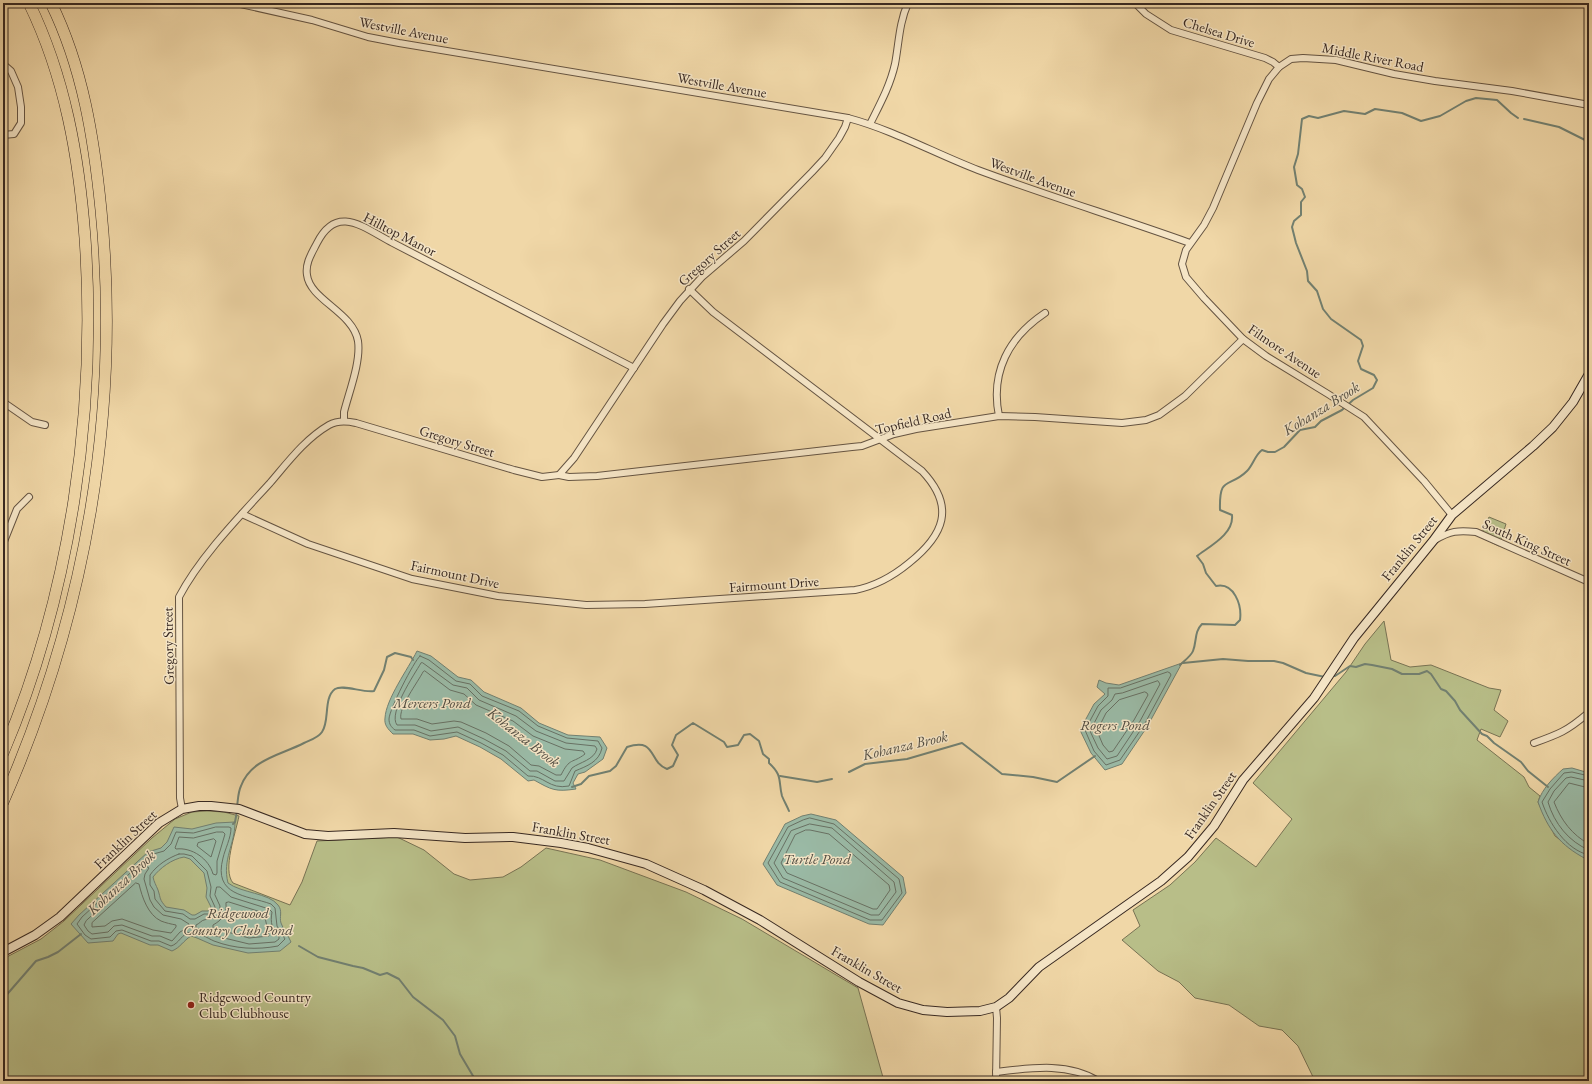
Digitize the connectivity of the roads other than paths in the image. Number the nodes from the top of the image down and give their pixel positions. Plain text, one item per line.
1 (29, 3) edge
2 (51, 3) edge
3 (236, 3) edge
4 (908, 3) edge
5 (1136, 3) edge
6 (3, 64) edge
7 (1279, 67) junction
8 (1589, 104) edge
9 (848, 118) junction
10 (870, 124) junction
11 (3, 135) edge
12 (1190, 243) junction
13 (689, 290) junction
14 (1045, 313) dead end
15 (1243, 339) junction
16 (634, 368) junction
17 (1589, 374) edge
18 (3, 402) edge
19 (999, 416) junction
20 (344, 421) junction
21 (46, 425) dead end
22 (880, 440) junction
23 (559, 475) junction
24 (29, 498) dead end
25 (242, 514) junction
26 (1452, 515) junction
27 (1433, 541) junction
28 (3, 544) edge
29 (1589, 582) edge
30 (1589, 716) edge
31 (1534, 743) dead end
32 (3, 753) edge
33 (3, 802) edge
34 (182, 809) junction
35 (3, 952) edge
36 (996, 1007) junction
37 (996, 1072) junction
38 (996, 1081) edge
39 (1098, 1081) edge

1 - 32 highway
2 - 33 highway
3 - 9 street, Westville Avenue
4 - 10 street
5 - 7 street, Chelsea Drive
6 - 11 street
7 - 8 street, Middle River Road
7 - 12 street, Middle River Road
9 - 10 street, Westville Avenue
9 - 13 street, Gregory Street
10 - 12 street, Westville Avenue
12 - 15 street, Filmore Avenue
13 - 16 street, Gregory Street
13 - 22 street, Fairmount Drive
14 - 19 street
15 - 19 street, Topfield Road
15 - 26 street, Filmore Avenue
16 - 20 street, Hilltop Manor
16 - 23 street, Gregory Street
17 - 26 main road, Franklin Street
18 - 21 street
19 - 22 street, Topfield Road
20 - 23 street, Gregory Street
20 - 25 street, Gregory Street
22 - 23 street, Topfield Road
22 - 25 street, Fairmount Drive
24 - 28 street
25 - 34 street, Gregory Street
26 - 27 main road, Franklin Street
27 - 29 street, South King Street
27 - 36 main road, Franklin Street
30 - 31 street
34 - 35 main road, Franklin Street
34 - 36 main road, Franklin Street
36 - 37 street
37 - 38 street
37 - 39 street

